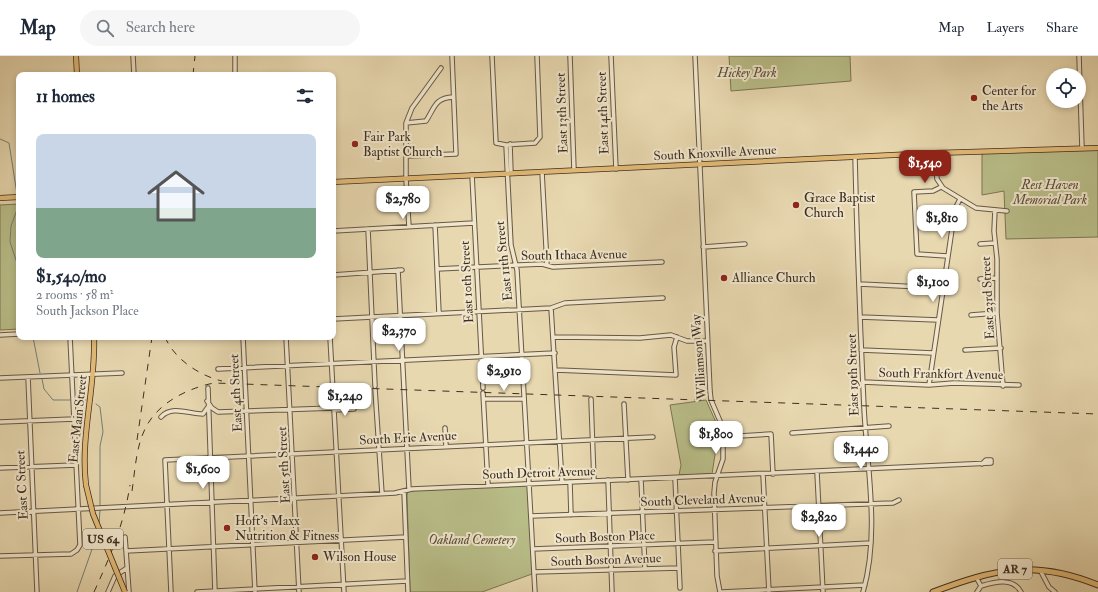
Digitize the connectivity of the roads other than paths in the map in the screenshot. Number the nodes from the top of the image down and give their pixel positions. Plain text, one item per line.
1 (76, 56) edge
2 (133, 56) edge
3 (235, 56) edge
4 (452, 56) edge
5 (492, 56) edge
6 (537, 56) edge
7 (570, 56) edge
8 (611, 56) edge
9 (695, 56) edge
10 (1079, 56) edge
11 (442, 68) dead end
12 (77, 72) edge
13 (134, 72) edge
14 (236, 72) edge
15 (453, 97) junction
16 (406, 124) junction
17 (508, 144) junction
18 (1082, 148) junction
19 (1098, 148) edge
20 (936, 153) junction
21 (407, 156) junction
22 (855, 157) junction
23 (699, 164) junction
24 (616, 169) junction
25 (574, 170) junction
26 (542, 172) junction
27 (509, 173) junction
28 (472, 175) junction
29 (406, 179) junction
30 (336, 182) edge
31 (941, 187) junction
32 (16, 197) edge
33 (0, 198) edge
34 (960, 199) junction
35 (995, 210) junction
36 (1007, 211) dead end
37 (474, 223) junction
38 (916, 223) junction
39 (952, 224) junction
40 (435, 225) junction
41 (409, 227) junction
42 (368, 229) junction
43 (336, 231) edge
44 (995, 243) junction
45 (745, 244) dead end
46 (980, 244) dead end
47 (703, 247) junction
48 (947, 256) junction
49 (662, 262) dead end
50 (548, 265) junction
51 (516, 266) junction
52 (476, 267) junction
53 (437, 270) junction
54 (370, 272) junction
55 (336, 275) edge
56 (997, 278) junction
57 (980, 279) dead end
58 (859, 284) junction
59 (943, 288) junction
60 (663, 298) dead end
61 (551, 308) junction
62 (518, 309) junction
63 (478, 310) junction
64 (439, 313) junction
65 (997, 313) junction
66 (400, 315) junction
67 (971, 315) dead end
68 (372, 317) junction
69 (860, 317) junction
70 (336, 319) edge
71 (938, 320) junction
72 (16, 334) edge
73 (0, 335) edge
74 (554, 337) junction
75 (677, 337) junction
76 (70, 340) edge
77 (94, 340) edge
78 (243, 340) edge
79 (286, 340) edge
80 (330, 340) edge
81 (707, 341) junction
82 (1001, 348) junction
83 (861, 350) junction
84 (965, 350) dead end
85 (555, 353) junction
86 (933, 353) junction
87 (521, 354) junction
88 (481, 355) junction
89 (402, 360) junction
90 (374, 361) junction
91 (331, 363) junction
92 (288, 365) junction
93 (245, 367) junction
94 (218, 369) dead end
95 (556, 370) junction
96 (94, 374) junction
97 (122, 374) dead end
98 (73, 375) junction
99 (28, 377) junction
100 (0, 378) edge
101 (863, 382) junction
102 (929, 385) junction
103 (1019, 385) dead end
104 (1003, 386) junction
105 (208, 388) dead end
106 (483, 388) dead end
107 (483, 393) dead end
108 (484, 399) junction
109 (524, 399) junction
110 (591, 399) dead end
111 (207, 401) junction
112 (624, 404) dead end
113 (208, 407) junction
114 (291, 409) junction
115 (334, 409) junction
116 (354, 409) dead end
117 (247, 411) junction
118 (161, 417) dead end
119 (74, 419) junction
120 (30, 421) junction
121 (0, 422) edge
122 (889, 426) dead end
123 (445, 428) dead end
124 (865, 429) junction
125 (792, 433) dead end
126 (653, 437) dead end
127 (723, 437) junction
128 (626, 438) junction
129 (593, 439) junction
130 (560, 440) junction
131 (526, 442) junction
132 (485, 444) junction
133 (446, 446) junction
134 (407, 449) junction
135 (380, 450) junction
136 (337, 452) junction
137 (293, 454) junction
138 (249, 456) junction
139 (209, 458) junction
140 (982, 464) dead end
141 (76, 465) junction
142 (32, 466) junction
143 (0, 468) edge
144 (869, 468) junction
145 (817, 472) junction
146 (764, 474) junction
147 (773, 474) junction
148 (718, 476) junction
149 (675, 478) junction
150 (641, 479) junction
151 (608, 480) junction
152 (628, 480) junction
153 (594, 481) junction
154 (562, 482) junction
155 (570, 482) junction
156 (529, 484) junction
157 (488, 485) junction
158 (409, 489) junction
159 (404, 491) junction
160 (382, 494) junction
161 (340, 496) junction
162 (295, 498) junction
163 (900, 500) dead end
164 (251, 501) junction
165 (211, 503) junction
166 (870, 503) junction
167 (167, 505) junction
168 (819, 505) junction
169 (765, 508) junction
170 (78, 509) junction
171 (715, 509) junction
172 (34, 511) junction
173 (676, 511) junction
174 (642, 512) junction
175 (0, 513) edge
176 (609, 513) junction
177 (571, 515) junction
178 (531, 516) junction
179 (125, 537) dead end
180 (406, 537) junction
181 (342, 540) junction
182 (715, 542) junction
183 (297, 543) junction
184 (871, 543) junction
185 (253, 544) junction
186 (678, 545) junction
187 (821, 545) junction
188 (213, 546) junction
189 (644, 546) junction
190 (610, 547) junction
191 (767, 548) junction
192 (169, 549) junction
193 (533, 549) junction
194 (126, 551) junction
195 (715, 551) junction
196 (36, 555) junction
197 (0, 556) edge
198 (127, 568) junction
199 (679, 568) junction
200 (645, 569) junction
201 (1039, 569) junction
202 (611, 570) junction
203 (534, 572) junction
204 (976, 577) junction
205 (407, 581) junction
206 (344, 584) junction
207 (865, 585) junction
208 (1098, 585) edge
209 (981, 586) junction
210 (299, 587) junction
211 (680, 588) dead end
212 (769, 590) edge
213 (823, 590) edge
214 (255, 591) edge
215 (37, 592) edge
216 (108, 592) edge
217 (125, 592) edge
218 (129, 592) edge
219 (171, 592) edge
220 (197, 592) edge
221 (215, 592) edge
222 (300, 592) edge
223 (344, 592) edge
224 (408, 592) edge
225 (535, 592) edge
226 (612, 592) edge
227 (721, 592) edge
228 (863, 592) edge
229 (933, 592) edge
230 (977, 592) edge
231 (1022, 592) edge
232 (1055, 592) edge

1 - 12 main road
2 - 13 street
3 - 14 street
4 - 15 street
5 - 17 street
6 - 17 street
7 - 25 street, East 13th Street
8 - 24 street, East 14th Street
9 - 23 street, Williamson Way
10 - 18 street
11 - 16 street
15 - 16 street
15 - 21 street
16 - 21 street
17 - 27 street, East 11th Street
18 - 19 main road, South Knoxville Avenue
18 - 20 main road, South Knoxville Avenue
20 - 22 main road, South Knoxville Avenue
20 - 31 street
21 - 29 street
22 - 23 main road, South Knoxville Avenue
22 - 58 street, East 19th Street
23 - 24 main road, South Knoxville Avenue
23 - 47 street, Williamson Way
24 - 25 main road, South Knoxville Avenue
25 - 26 main road, South Knoxville Avenue
26 - 27 main road, South Knoxville Avenue
26 - 50 street
27 - 28 main road, South Knoxville Avenue
27 - 51 street, East 11th Street
28 - 29 main road, South Knoxville Avenue
28 - 37 street, East 10th Street
29 - 30 main road, South Knoxville Avenue
29 - 41 street
31 - 34 street
31 - 38 street
32 - 33 main road
34 - 35 street
34 - 39 street
35 - 36 street
35 - 44 street, East 23rd Street
37 - 40 street
37 - 52 street, East 10th Street
38 - 39 street
38 - 48 street
39 - 48 street
40 - 41 street
40 - 53 street
41 - 42 street
42 - 43 street
42 - 54 street
44 - 46 street
44 - 56 street, East 23rd Street
45 - 47 street
47 - 81 street, Williamson Way
48 - 59 street
49 - 50 street, South Ithaca Avenue
50 - 51 street, South Ithaca Avenue
51 - 52 street, South Ithaca Avenue
51 - 62 street, East 11th Street
52 - 53 street, South Ithaca Avenue
52 - 63 street, East 10th Street
53 - 64 street
54 - 55 street
54 - 66 street
54 - 68 street
56 - 57 street
56 - 65 street, East 23rd Street
58 - 59 street
58 - 69 street, East 19th Street
59 - 71 street
60 - 61 street
61 - 62 street
61 - 74 street
62 - 63 street
62 - 87 street, East 11th Street
63 - 64 street
63 - 88 street, East 10th Street
64 - 66 street
65 - 67 street
65 - 82 street, East 23rd Street
66 - 68 street
66 - 89 street
68 - 70 street
68 - 90 street
69 - 71 street
69 - 83 street, East 19th Street
71 - 86 street
72 - 73 street
74 - 75 street
74 - 85 street
75 - 81 street
75 - 95 street
76 - 98 street
77 - 96 main road, East Main Street / US 64
78 - 93 street, East 4th Street
79 - 92 street, East 5th Street
80 - 91 street
81 - 127 street, Williamson Way
82 - 84 street
82 - 104 street, East 23rd Street
83 - 86 street
83 - 101 street, East 19th Street
85 - 87 street
85 - 95 street
86 - 102 street
87 - 88 street
87 - 109 street, East 11th Street
88 - 89 street
88 - 106 street, East 10th Street
89 - 90 street
89 - 134 street
90 - 91 street
90 - 135 street
91 - 92 street
91 - 115 street
92 - 93 street
92 - 114 street, East 5th Street
93 - 94 street
93 - 117 street, East 4th Street
95 - 130 street
96 - 97 street
96 - 98 street
96 - 217 main road, East Main Street / US 64, bridge
98 - 99 street
98 - 119 street
99 - 100 street
99 - 120 street, East C Street
101 - 102 street, South Frankfort Avenue
101 - 124 street, East 19th Street
102 - 104 street, South Frankfort Avenue
103 - 104 street, South Frankfort Avenue
105 - 111 street
107 - 108 street
108 - 109 street
108 - 132 street
109 - 131 street, East 11th Street
110 - 129 street
111 - 113 street
111 - 117 street
112 - 128 street
113 - 118 street
113 - 139 street
114 - 115 street
114 - 117 street
114 - 137 street, East 5th Street
115 - 116 street
115 - 136 street
117 - 138 street, East 4th Street
119 - 120 street
119 - 141 street
120 - 121 street
120 - 142 street, East C Street
122 - 124 street
123 - 133 street
124 - 125 street
124 - 144 street, East 19th Street
126 - 128 street, South Erie Avenue
127 - 147 street
127 - 148 street, Williamson Way
128 - 129 street, South Erie Avenue
128 - 152 street
129 - 130 street, South Erie Avenue
129 - 153 street
130 - 131 street, South Erie Avenue
130 - 154 street
131 - 132 street, South Erie Avenue
131 - 156 street, East 11th Street
132 - 133 street, South Erie Avenue
132 - 157 street
133 - 134 street, South Erie Avenue
134 - 135 street, South Erie Avenue
134 - 158 street
135 - 136 street, South Erie Avenue
135 - 160 street
136 - 137 street, South Erie Avenue
136 - 161 street
137 - 138 street, South Erie Avenue
137 - 162 street, East 5th Street
138 - 139 street, South Erie Avenue
138 - 164 street, East 4th Street
139 - 165 street
139 - 167 street, South Erie Avenue
140 - 144 street, South Detroit Avenue
141 - 142 street
141 - 170 street
142 - 143 street
142 - 172 street, East C Street
144 - 145 street, South Detroit Avenue
144 - 166 street, East 19th Street
145 - 147 street, South Detroit Avenue
145 - 168 street
146 - 147 street, South Detroit Avenue
146 - 148 street, South Detroit Avenue
146 - 169 street
148 - 149 street, South Detroit Avenue
148 - 171 street, Williamson Way
149 - 150 street, South Detroit Avenue
149 - 173 street
150 - 152 street, South Detroit Avenue
150 - 174 street
151 - 152 street, South Detroit Avenue
151 - 153 street, South Detroit Avenue
151 - 176 street
153 - 155 street, South Detroit Avenue
154 - 155 street, South Detroit Avenue
154 - 156 street, South Detroit Avenue
155 - 177 street
156 - 157 street, South Detroit Avenue
156 - 178 street, East 11th Street
157 - 158 street, South Detroit Avenue
158 - 159 street, South Detroit Avenue
159 - 160 street, South Detroit Avenue
159 - 180 street
160 - 161 street, South Detroit Avenue
161 - 162 street, South Detroit Avenue
161 - 181 street
162 - 164 street, South Detroit Avenue
162 - 183 street, East 5th Street
163 - 166 street, South Cleveland Avenue
164 - 165 street, South Detroit Avenue
164 - 185 street, East 4th Street
165 - 167 street, South Detroit Avenue
165 - 188 street
166 - 168 street, South Cleveland Avenue
166 - 184 street, East 19th Street
167 - 170 street, South Detroit Avenue
167 - 192 street
168 - 169 street, South Cleveland Avenue
168 - 187 street
169 - 171 street, South Cleveland Avenue
169 - 191 street
170 - 172 street, South Detroit Avenue
170 - 196 street
171 - 173 street, South Cleveland Avenue
171 - 182 street, Williamson Way
172 - 175 street, South Detroit Avenue
172 - 196 street, East C Street
173 - 174 street, South Cleveland Avenue
173 - 186 street
174 - 176 street, South Cleveland Avenue
174 - 189 street
176 - 177 street, South Cleveland Avenue
176 - 190 street
177 - 178 street, South Cleveland Avenue
178 - 193 street, East 11th Street
179 - 194 street
180 - 181 street
180 - 205 street
181 - 183 street
181 - 206 street
182 - 186 street, South Boston Place
182 - 195 street, Williamson Way
183 - 185 street
183 - 210 street, East 5th Street
184 - 187 street
184 - 207 street, East 19th Street
185 - 188 street
185 - 214 street, East 4th Street
186 - 189 street, South Boston Place
186 - 199 street
187 - 191 street
187 - 213 street
188 - 192 street
188 - 221 street
189 - 190 street, South Boston Place
189 - 200 street
190 - 193 street, South Boston Place
190 - 202 street
191 - 195 street
191 - 212 street
192 - 194 street
192 - 219 street
193 - 203 street, East 11th Street
194 - 198 street
195 - 227 street, Williamson Way
196 - 197 street
196 - 215 street, East C Street
198 - 216 street
198 - 218 street
199 - 200 street, South Boston Avenue
199 - 211 street
200 - 202 street, South Boston Avenue
201 - 204 highway, AR 7
201 - 208 highway, AR 7
201 - 232 street
202 - 203 street, South Boston Avenue
202 - 226 street
203 - 225 street, East 11th Street
204 - 209 street
204 - 229 highway, AR 7
205 - 206 street
205 - 224 street
206 - 210 street
206 - 223 street
207 - 213 street
207 - 228 street, East 19th Street
209 - 230 street
209 - 231 street
210 - 214 street
210 - 222 street, East 5th Street
212 - 213 street
212 - 227 street
214 - 221 street
220 - 221 street

